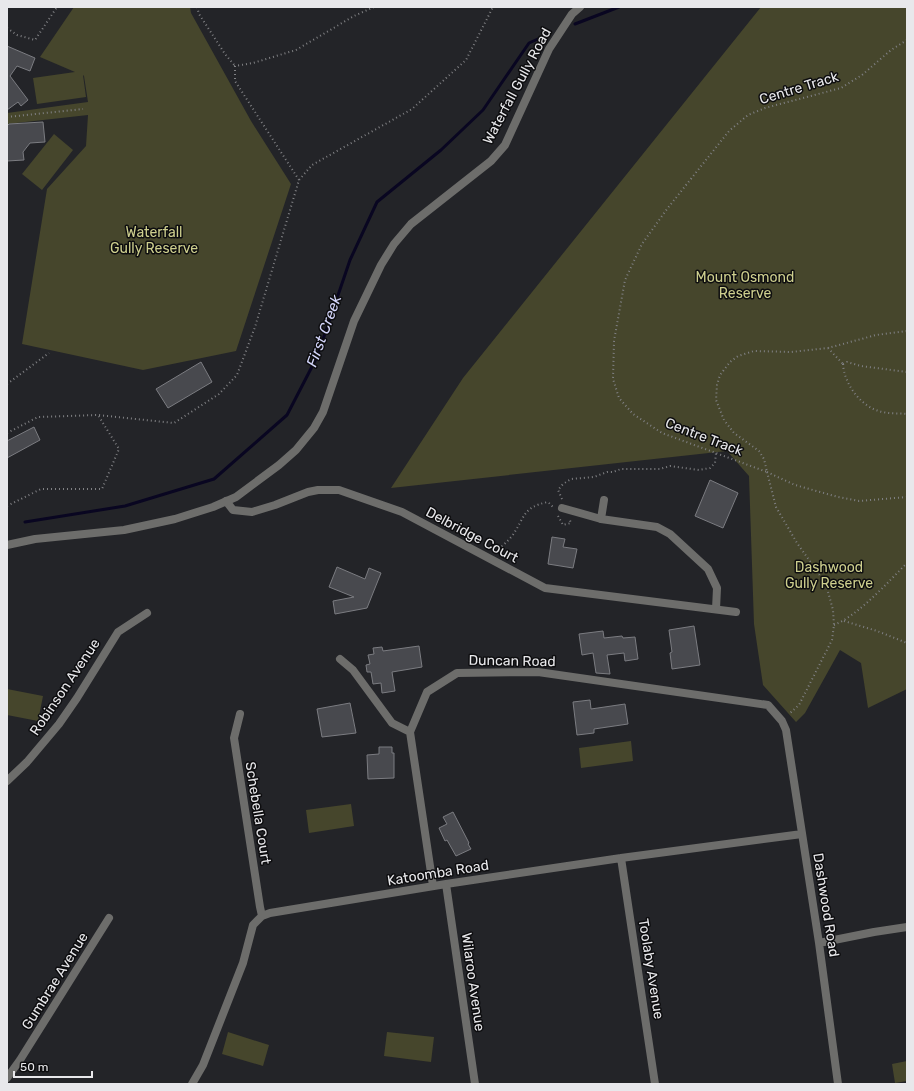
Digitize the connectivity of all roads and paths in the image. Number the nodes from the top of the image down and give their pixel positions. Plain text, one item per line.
1 (57, 7) edge
2 (197, 7) edge
3 (374, 7) edge
4 (493, 7) edge
5 (580, 7) edge
6 (7, 28) edge
7 (907, 40) edge
8 (235, 66) junction
9 (83, 109) dead end
10 (7, 117) edge
11 (299, 180) junction
12 (907, 331) edge
13 (828, 348) junction
14 (48, 353) dead end
15 (843, 364) junction
16 (907, 372) edge
17 (7, 384) edge
18 (907, 414) edge
19 (98, 415) junction
20 (7, 433) edge
21 (716, 453) junction
22 (767, 472) junction
23 (907, 497) edge
24 (604, 500) dead end
25 (226, 501) junction
26 (7, 506) edge
27 (562, 508) junction
28 (601, 518) junction
29 (7, 545) edge
30 (487, 558) junction
31 (907, 563) edge
32 (716, 609) junction
33 (736, 612) dead end
34 (147, 613) dead end
35 (844, 620) junction
36 (834, 625) junction
37 (907, 643) edge
38 (340, 659) dead end
39 (240, 714) dead end
40 (782, 721) junction
41 (786, 730) joint
42 (410, 732) junction
43 (7, 780) edge
44 (802, 834) junction
45 (622, 858) junction
46 (446, 884) junction
47 (433, 886) junction
48 (262, 916) junction
49 (110, 918) dead end
50 (907, 927) edge
51 (819, 943) junction
52 (7, 1078) edge
53 (192, 1084) edge
54 (475, 1084) edge
55 (655, 1084) edge
56 (838, 1084) edge

1 - 6 path
2 - 8 path
3 - 8 path
4 - 11 path
5 - 25 street, Waterfall Gully Road
7 - 21 path, Centre Track
8 - 11 path
9 - 10 path
11 - 19 path
12 - 13 path, Centre Track
13 - 15 path
13 - 22 path, Centre Track
14 - 17 path
15 - 16 path
15 - 18 path
19 - 20 path
19 - 26 path
21 - 22 path, Centre Track
21 - 27 path
22 - 23 path
22 - 36 path
24 - 28 street
25 - 29 street, Waterfall Gully Road
25 - 30 street, Delbridge Court
27 - 28 street
27 - 30 path
28 - 32 street
30 - 32 street, Delbridge Court
31 - 35 path
32 - 33 street, Delbridge Court
34 - 43 street, Robinson Avenue
35 - 36 path
35 - 37 path
36 - 40 path
38 - 42 street
39 - 48 street, Schebella Court
40 - 41 street, Duncan Road
40 - 42 street, Duncan Road
41 - 44 street, Dashwood Road
42 - 47 street
44 - 45 street, Katoomba Road
44 - 51 street, Dashwood Road
45 - 46 street, Katoomba Road
45 - 55 street, Toolaby Avenue
46 - 47 street, Katoomba Road
46 - 54 street, Wilaroo Avenue
47 - 48 street, Katoomba Road
48 - 53 street
49 - 52 street, Gumbrae Avenue
50 - 51 street
51 - 56 street, Dashwood Road

